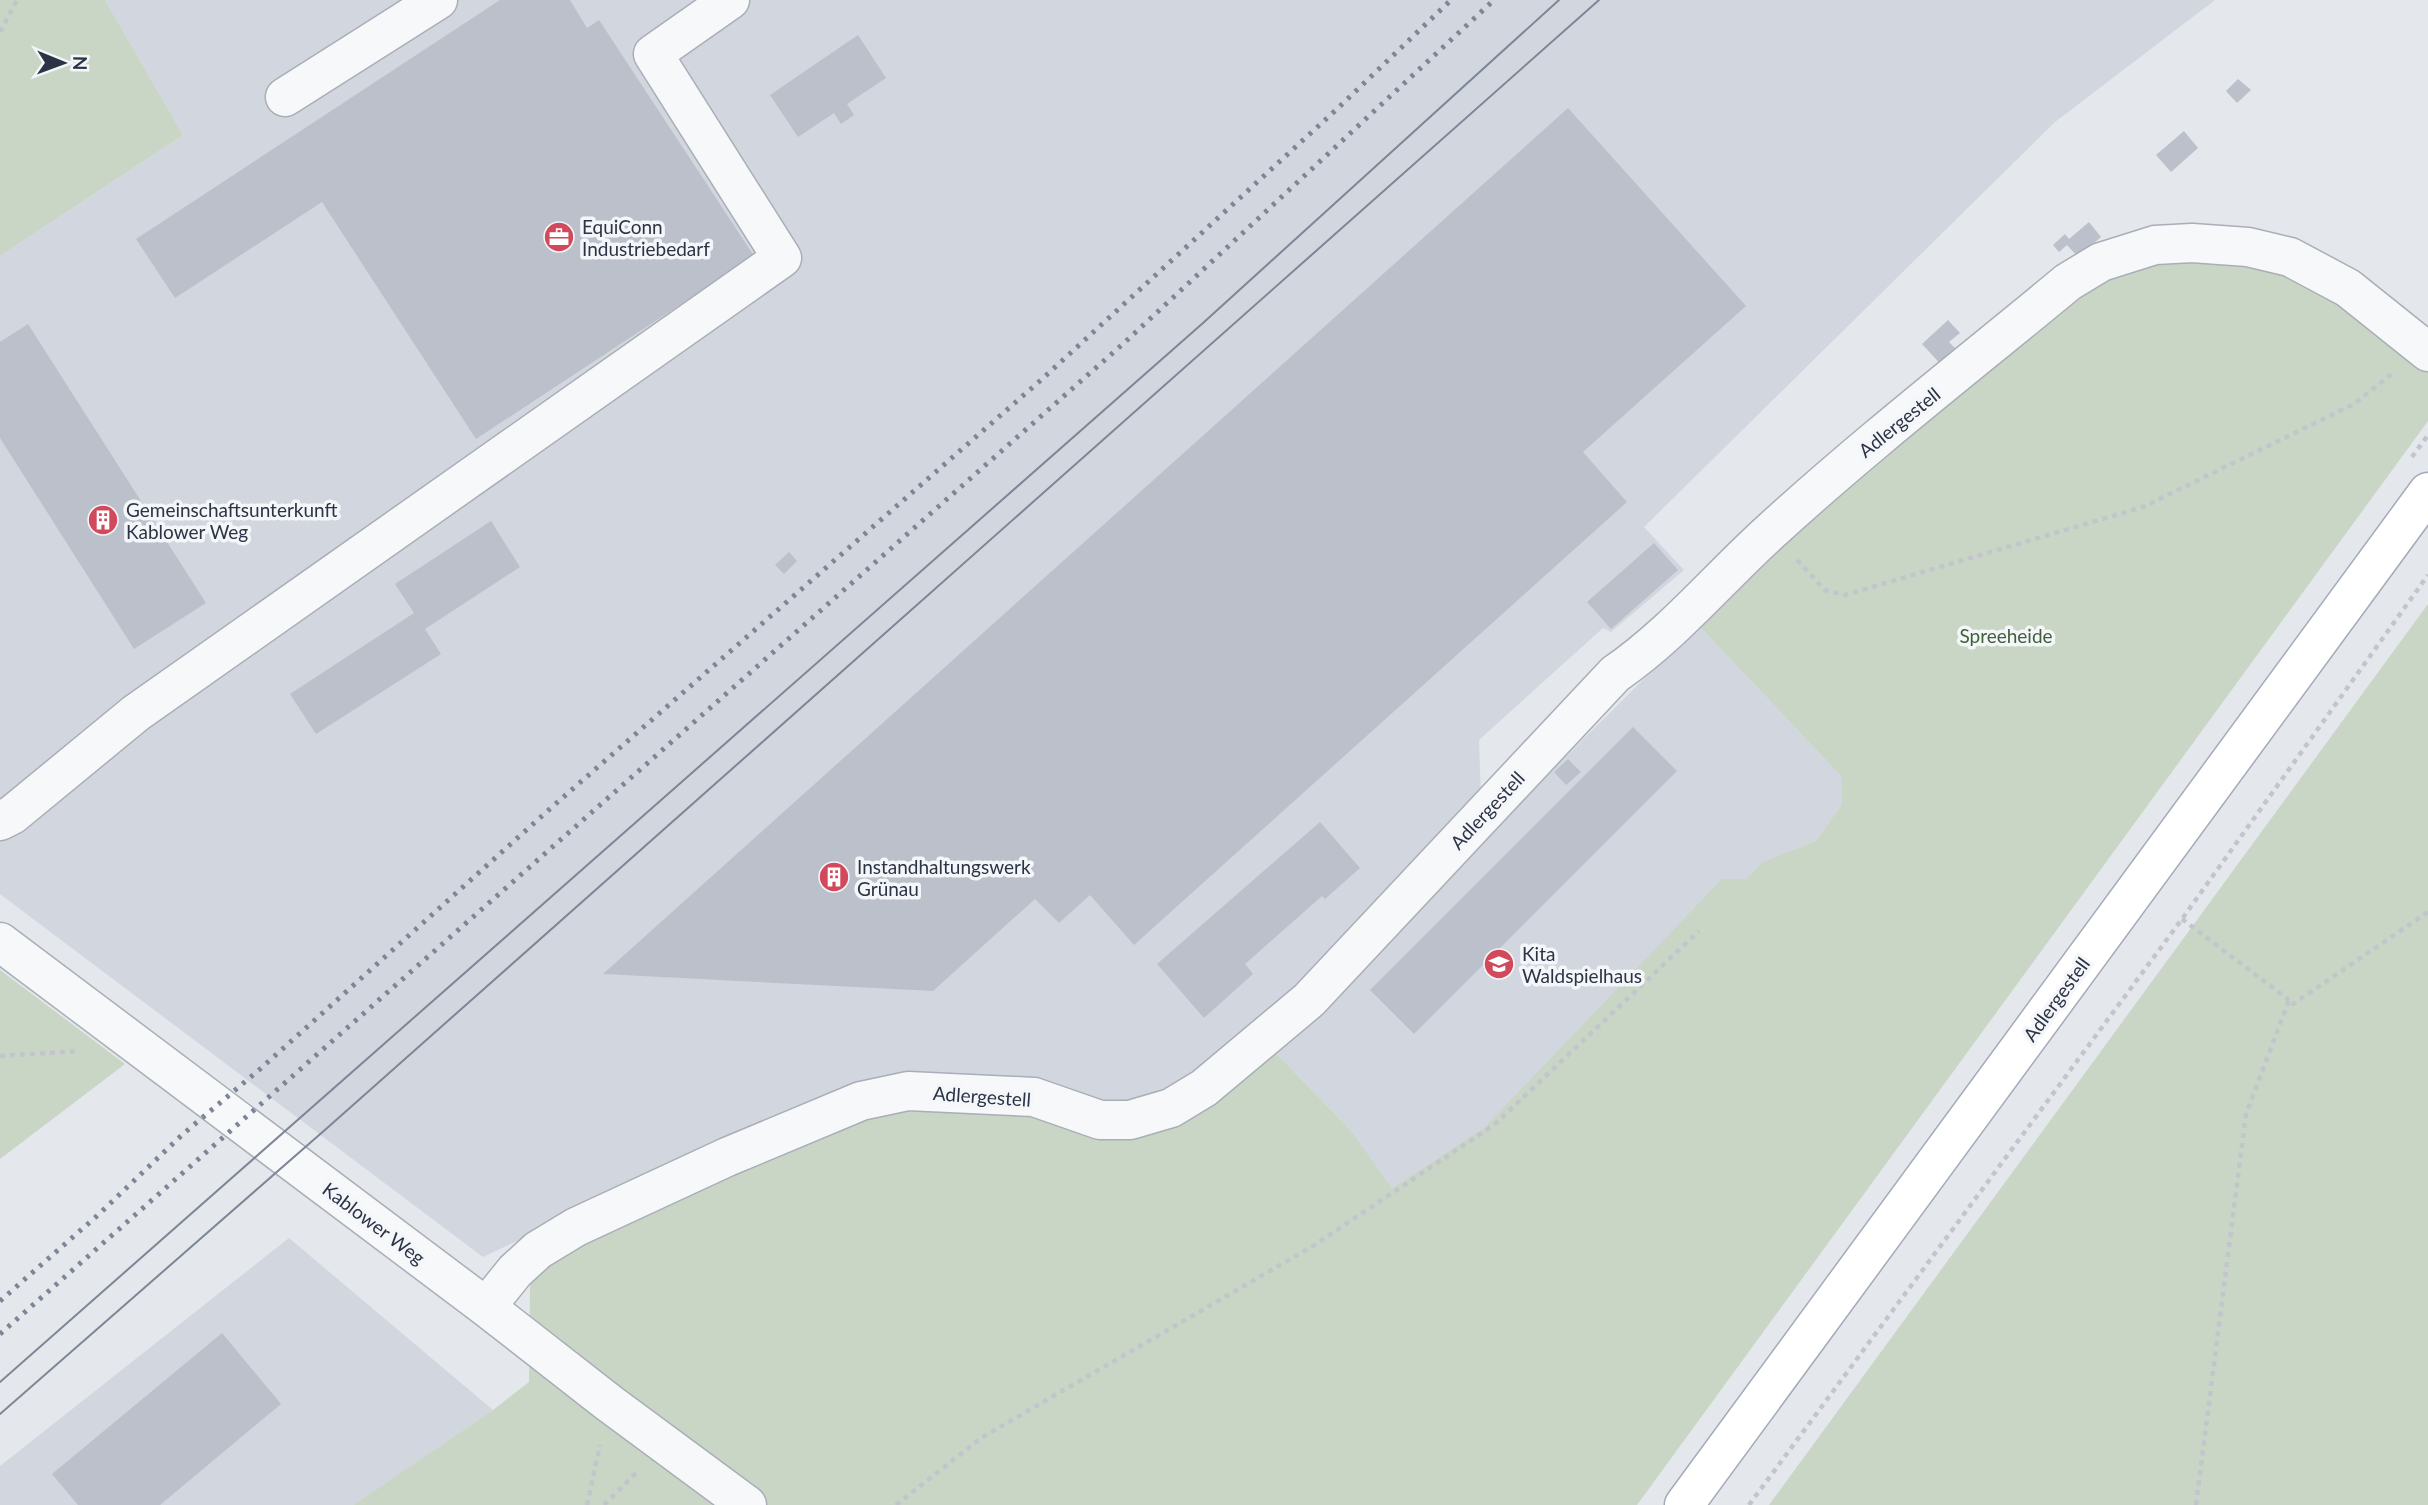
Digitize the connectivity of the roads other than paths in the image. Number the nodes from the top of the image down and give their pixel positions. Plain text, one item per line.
1 (438, 0) edge
2 (730, 0) edge
3 (285, 97) dead end
4 (2426, 351) edge
5 (2428, 492) edge
6 (0, 821) edge
7 (0, 942) edge
8 (486, 1307) junction
9 (747, 1505) edge
10 (1684, 1505) edge

1 - 3 street
2 - 6 street
4 - 8 street, Adlergestell
5 - 10 main road, Adlergestell
7 - 8 street, Kablower Weg
8 - 9 street, Kablower Weg

